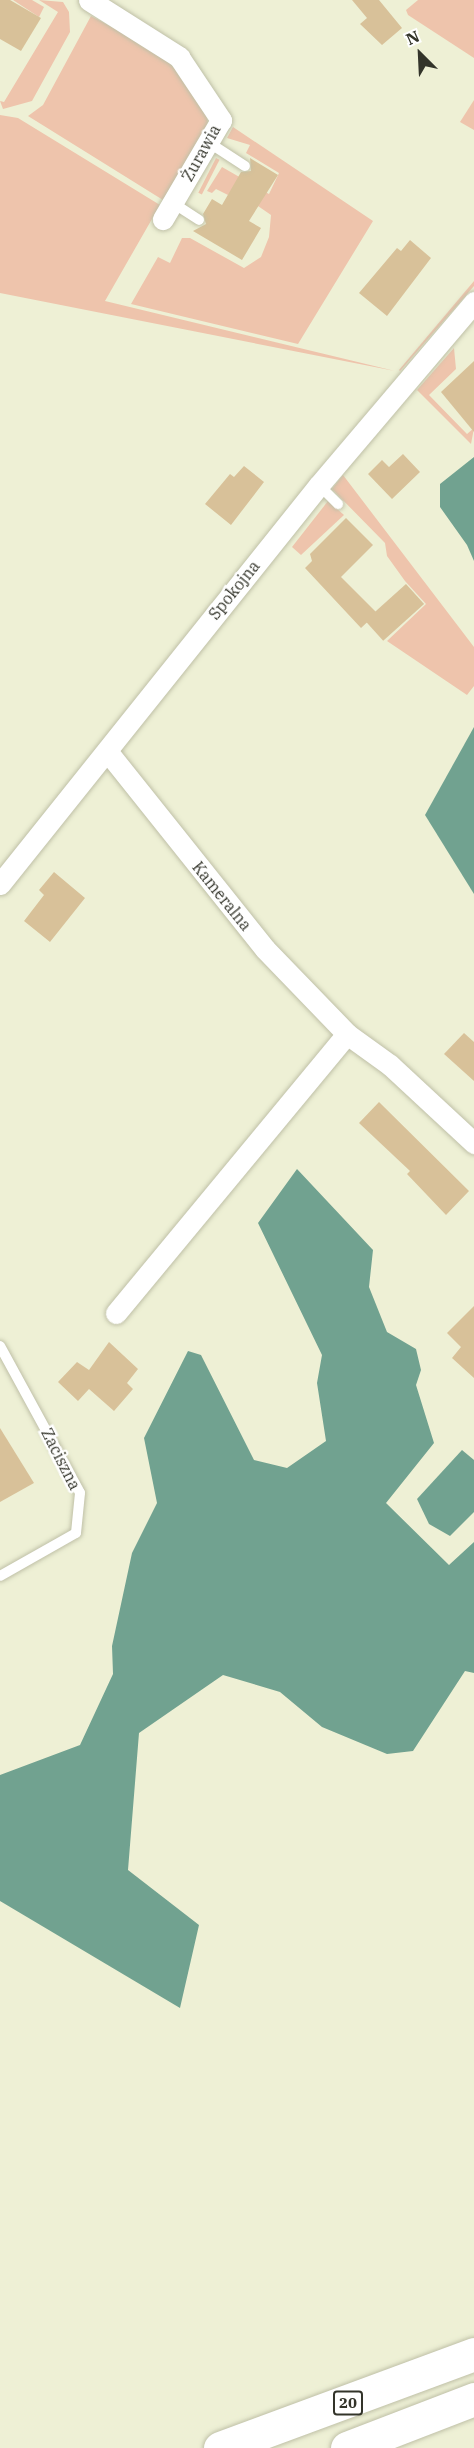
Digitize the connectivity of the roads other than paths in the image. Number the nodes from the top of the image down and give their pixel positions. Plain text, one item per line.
1 (89, 0) edge
2 (208, 142) junction
3 (245, 166) dead end
4 (168, 211) joint
5 (199, 220) dead end
6 (474, 302) edge
7 (319, 485) junction
8 (338, 504) dead end
9 (107, 751) junction
10 (0, 884) edge
11 (347, 1034) junction
12 (474, 1143) edge
13 (116, 1313) dead end
14 (0, 1346) edge
15 (0, 1576) edge
16 (474, 2354) edge
17 (474, 2399) edge
18 (220, 2448) edge
19 (346, 2448) edge

1 - 2 street, Żurawia
2 - 3 lane
2 - 4 street, Żurawia
4 - 5 lane
6 - 7 street, Spokojna
7 - 8 lane
7 - 9 street, Spokojna
9 - 10 street, Spokojna
9 - 11 street, Kameralna
11 - 12 street, Kameralna
11 - 13 street
14 - 15 lane, Zaciszna
16 - 18 main road, 20
17 - 19 main road

